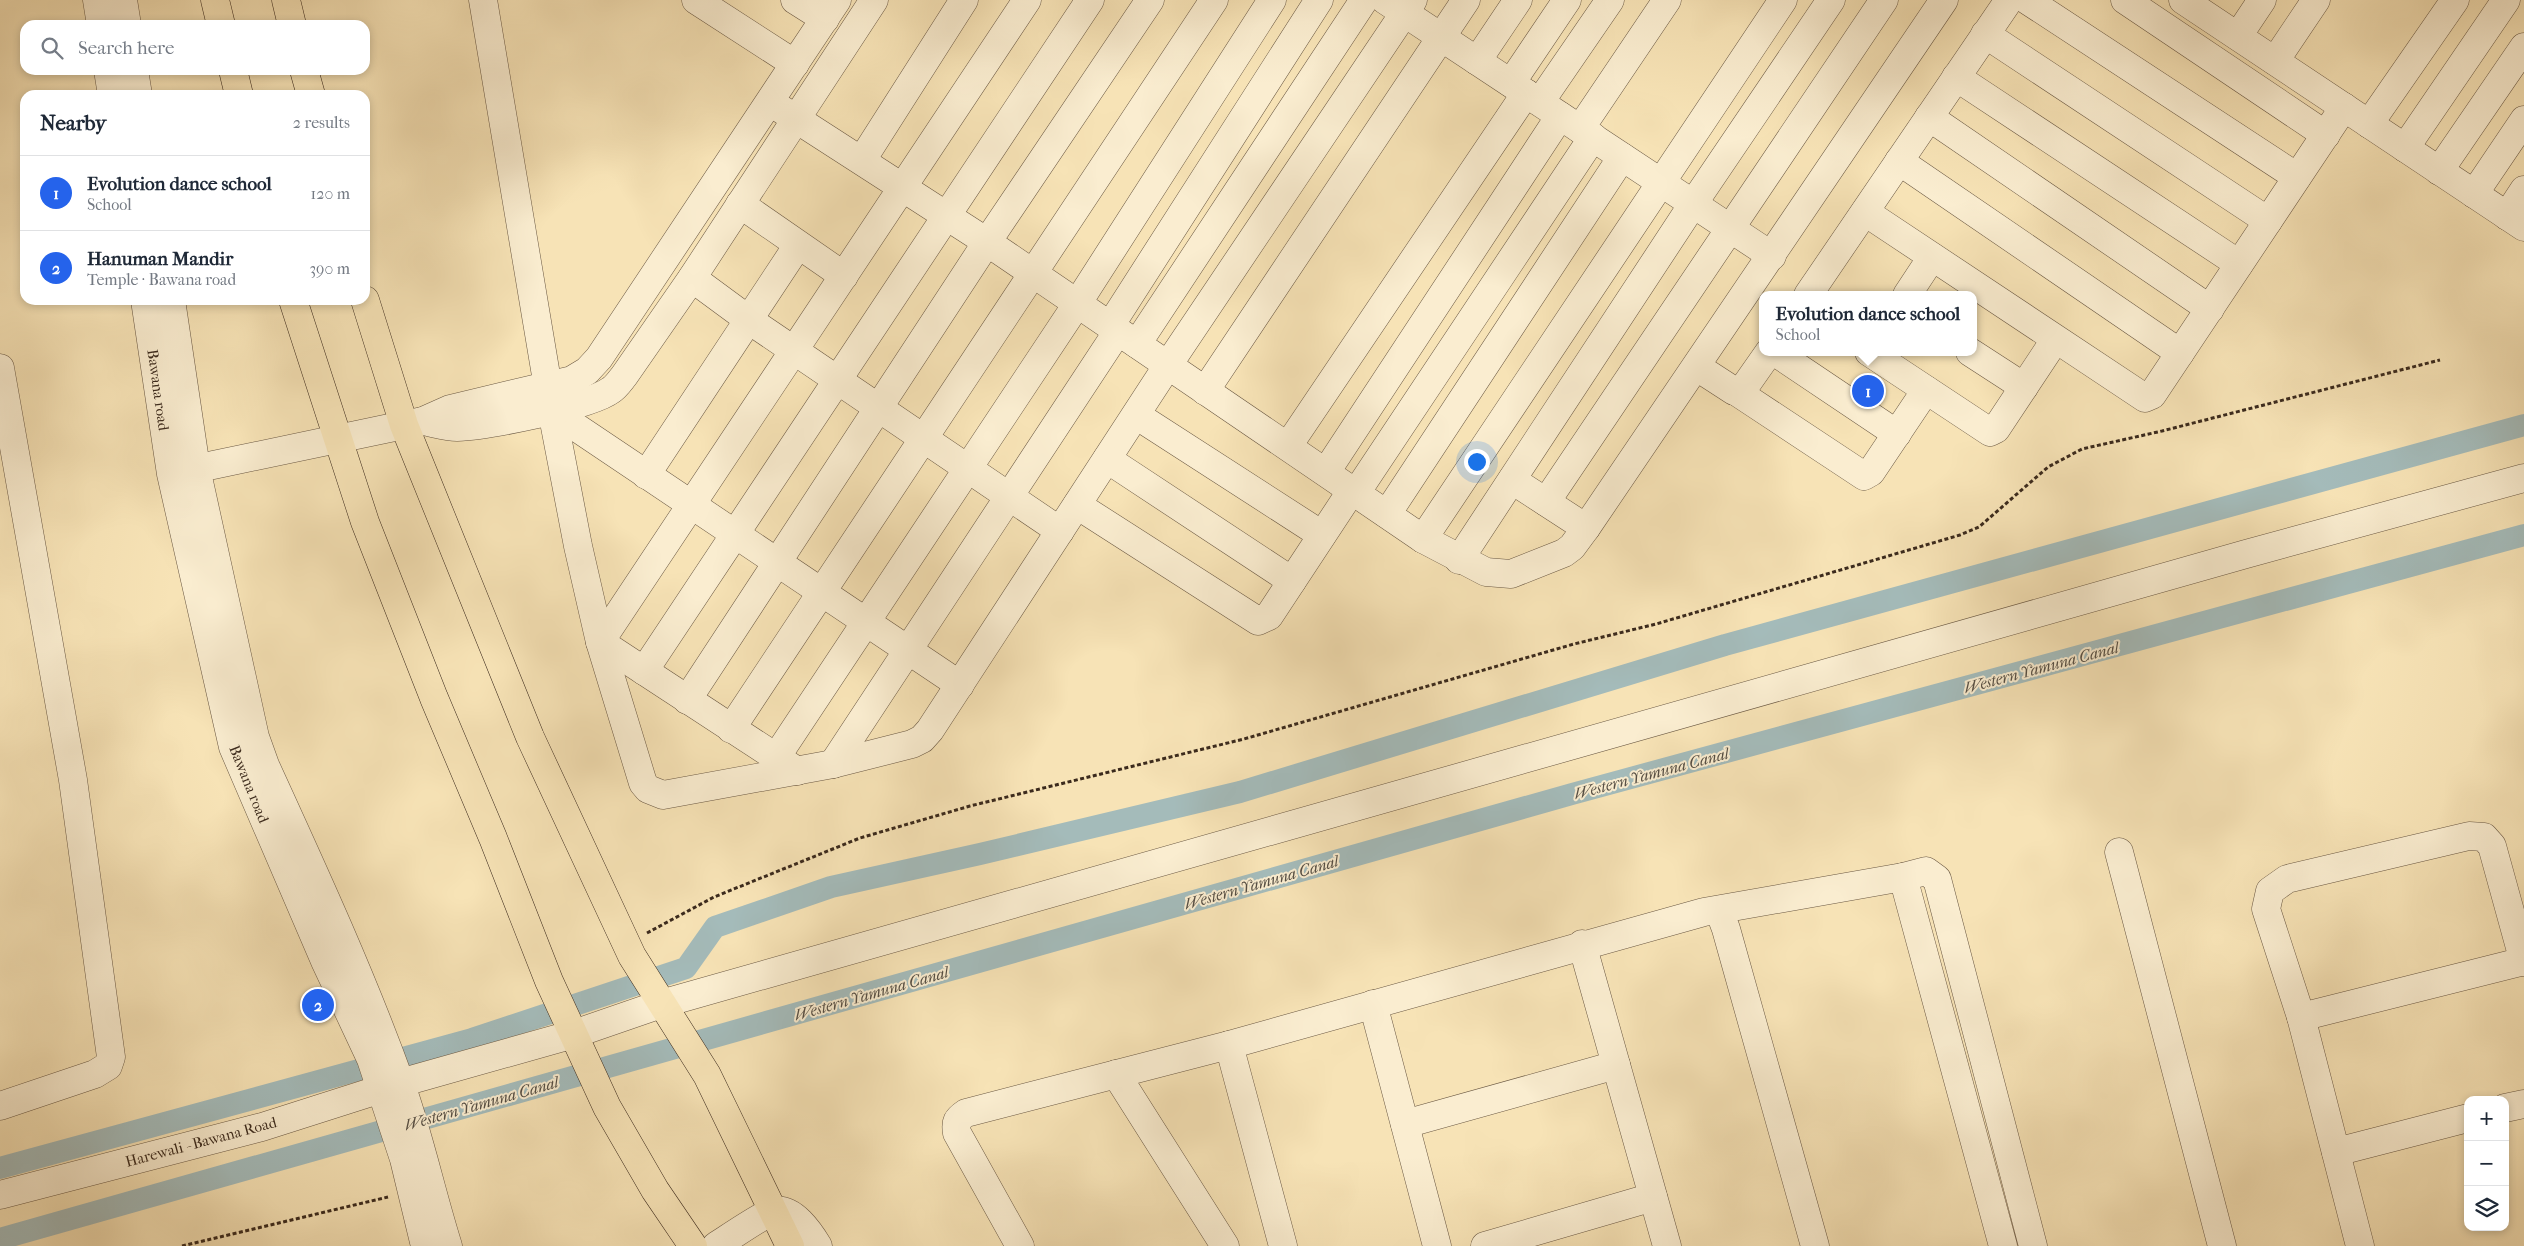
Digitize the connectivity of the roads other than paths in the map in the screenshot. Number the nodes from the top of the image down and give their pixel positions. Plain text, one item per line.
1 (96, 0) edge
2 (123, 0) edge
3 (215, 0) edge
4 (286, 0) edge
5 (484, 0) edge
6 (696, 0) edge
7 (795, 0) edge
8 (874, 0) edge
9 (964, 0) edge
10 (1027, 0) edge
11 (1090, 0) edge
12 (1150, 0) edge
13 (1214, 0) edge
14 (1272, 0) edge
15 (1319, 0) edge
16 (1364, 0) edge
17 (1466, 0) edge
18 (1518, 0) edge
19 (1567, 0) edge
20 (1610, 0) edge
21 (1667, 0) edge
22 (1782, 0) edge
23 (1831, 0) edge
24 (1884, 0) edge
25 (1944, 0) edge
26 (2009, 0) edge
27 (2028, 0) edge
28 (2125, 0) edge
29 (2262, 0) edge
30 (2316, 0) edge
31 (2455, 0) edge
32 (2506, 0) edge
33 (1401, 4) edge
34 (2199, 4) edge
35 (831, 10) edge
36 (99, 20) edge
37 (126, 20) edge
38 (220, 20) edge
39 (291, 20) edge
40 (1986, 34) junction
41 (2238, 36) junction
42 (1442, 37) junction
43 (2524, 47) edge
44 (1477, 60) junction
45 (2275, 61) junction
46 (795, 64) junction
47 (109, 75) edge
48 (135, 75) edge
49 (234, 75) edge
50 (305, 75) edge
51 (1956, 77) junction
52 (111, 90) edge
53 (137, 90) edge
54 (238, 90) edge
55 (310, 90) edge
56 (770, 102) junction
57 (2344, 107) junction
58 (1552, 110) junction
59 (1929, 117) junction
60 (796, 120) junction
61 (2524, 120) edge
62 (2369, 124) junction
63 (2326, 135) junction
64 (2405, 148) junction
65 (1622, 157) junction
66 (862, 160) junction
67 (1899, 161) junction
68 (2439, 171) junction
69 (2297, 178) junction
70 (1660, 182) junction
71 (902, 188) junction
72 (2524, 190) edge
73 (2474, 194) junction
74 (740, 204) junction
75 (1693, 204) junction
76 (1865, 212) junction
77 (947, 216) junction
78 (2268, 221) junction
79 (2515, 221) edge
80 (1732, 229) junction
81 (987, 242) junction
82 (798, 245) junction
83 (1772, 256) junction
84 (1932, 257) junction
85 (2239, 264) junction
86 (1033, 273) junction
87 (844, 276) junction
88 (692, 278) junction
89 (1811, 291) edge
90 (1910, 291) edge
91 (1077, 304) junction
92 (146, 305) edge
93 (171, 305) edge
94 (294, 305) edge
95 (367, 305) edge
96 (2210, 309) junction
97 (749, 320) junction
98 (1122, 334) junction
99 (2055, 340) junction
100 (794, 350) junction
101 (2180, 353) junction
102 (1766, 356) edge
103 (1781, 356) edge
104 (1875, 356) edge
105 (1976, 356) edge
106 (1168, 365) junction
107 (1697, 367) junction
108 (0, 368) edge
109 (836, 379) junction
110 (2024, 388) junction
111 (1205, 390) junction
112 (1926, 390) junction
113 (1737, 392) junction
114 (550, 399) junction
115 (879, 408) junction
116 (1136, 416) junction
117 (413, 423) junction
118 (1897, 434) junction
119 (336, 438) junction
120 (924, 438) junction
121 (1288, 446) junction
122 (1107, 459) junction
123 (968, 468) junction
124 (184, 471) junction
125 (1326, 472) junction
126 (646, 474) junction
127 (2524, 478) edge
128 (1512, 480) junction
129 (1354, 491) junction
130 (1010, 496) junction
131 (1546, 502) junction
132 (691, 505) junction
133 (1077, 505) junction
134 (1387, 514) junction
135 (1586, 528) junction
136 (1060, 531) junction
137 (734, 534) junction
138 (1322, 535) junction
139 (1423, 538) junction
140 (1459, 560) junction
141 (777, 562) junction
142 (1292, 580) junction
143 (822, 592) junction
144 (866, 622) junction
145 (600, 642) junction
146 (908, 650) junction
147 (644, 671) junction
148 (960, 685) junction
149 (687, 700) junction
150 (731, 729) junction
151 (833, 764) junction
152 (786, 765) junction
153 (2119, 852) dead end
154 (1903, 877) junction
155 (1719, 910) junction
156 (1582, 944) junction
157 (2524, 962) edge
158 (660, 1003) junction
159 (1373, 1004) junction
160 (2301, 1017) junction
161 (573, 1032) junction
162 (1229, 1045) junction
163 (1616, 1064) junction
164 (1116, 1074) junction
165 (392, 1090) junction
166 (2524, 1104) edge
167 (0, 1106) edge
168 (2509, 1107) edge
169 (2464, 1119) edge
170 (1405, 1124) junction
171 (2336, 1152) junction
172 (412, 1157) junction
173 (0, 1195) edge
174 (1653, 1197) junction
175 (774, 1211) junction
176 (425, 1246) edge
177 (448, 1246) edge
178 (692, 1246) edge
179 (716, 1246) edge
180 (790, 1246) edge
181 (818, 1246) edge
182 (1020, 1246) edge
183 (1225, 1246) edge
184 (1282, 1246) edge
185 (1437, 1246) edge
186 (1485, 1246) edge
187 (1667, 1246) edge
188 (1815, 1246) edge
189 (2003, 1246) edge
190 (2033, 1246) edge
191 (2222, 1246) edge
192 (2360, 1246) edge

1 - 36 street
2 - 37 street
3 - 38 main road
4 - 39 main road
5 - 114 street
6 - 46 street
7 - 35 street
8 - 60 street
9 - 66 street
10 - 71 street
11 - 77 street
12 - 81 street
13 - 86 street
14 - 91 street
15 - 98 street
16 - 98 street
17 - 42 street
18 - 44 street
19 - 58 street
20 - 58 street
21 - 58 street
22 - 70 street
23 - 75 street
24 - 80 street
25 - 83 street
26 - 40 street
27 - 69 street
28 - 63 street
29 - 41 street
30 - 45 street
31 - 62 street
32 - 64 street
33 - 42 street
33 - 106 street
34 - 41 street
35 - 46 street
40 - 51 street
40 - 78 street
41 - 45 street
42 - 44 street
42 - 111 street
43 - 68 street
44 - 58 street
45 - 57 street
46 - 56 street
47 - 52 street
48 - 53 street
49 - 54 main road
50 - 55 main road
51 - 59 street
51 - 85 street
56 - 60 street
56 - 114 street
57 - 62 street
57 - 63 street
58 - 65 street
58 - 121 street
58 - 125 street
58 - 129 street
59 - 67 street
59 - 96 street
60 - 66 street
60 - 74 street
61 - 73 street
62 - 64 street
63 - 69 street
64 - 68 street
65 - 70 street
65 - 134 street
66 - 71 street
67 - 76 street
67 - 101 street
68 - 73 street
69 - 78 street
70 - 75 street
70 - 139 street
71 - 77 street
71 - 87 street
72 - 79 street
73 - 79 street
74 - 82 street
74 - 88 street
75 - 80 street
75 - 128 street
76 - 84 street
76 - 89 street
77 - 81 street
77 - 109 street
78 - 85 street
80 - 83 street
80 - 131 street
81 - 86 street
81 - 115 street
82 - 87 street
82 - 97 street
83 - 107 street
84 - 90 street
84 - 99 street
85 - 96 street
86 - 91 street
86 - 120 street
87 - 100 street
88 - 97 street
88 - 114 street
91 - 98 street
91 - 123 street
92 - 124 street, Bawana road
93 - 124 street, Bawana road
94 - 119 main road
95 - 117 main road
96 - 101 street
97 - 100 street
97 - 126 street
98 - 106 street
98 - 130 street
99 - 101 street
99 - 110 street
100 - 109 street
100 - 132 street
102 - 113 street
103 - 118 street
104 - 112 street
105 - 110 street
106 - 111 street
106 - 116 street
107 - 113 street
107 - 135 street
108 - 167 street
109 - 115 street
109 - 137 street
110 - 112 street
111 - 121 street
112 - 118 street
113 - 118 street
114 - 117 street
114 - 126 street
114 - 145 street
115 - 120 street
115 - 141 street
116 - 122 street
116 - 138 street
117 - 119 street
117 - 158 main road
119 - 124 street
119 - 161 main road
120 - 123 street
120 - 143 street
121 - 125 street
122 - 133 street
122 - 142 street
123 - 130 street
123 - 144 street
124 - 165 street, Bawana road
125 - 129 street
126 - 132 street
127 - 158 street, Harewali - Bawana Road
128 - 131 street
128 - 140 street
129 - 134 street
129 - 138 street
130 - 136 street
130 - 146 street
131 - 135 street
132 - 137 street
132 - 145 street
133 - 136 street
133 - 142 street
134 - 139 street
135 - 140 street
136 - 148 street
137 - 141 street
137 - 147 street
138 - 142 street
139 - 140 street
141 - 143 street
141 - 149 street
143 - 144 street
143 - 150 street
144 - 146 street
144 - 152 street
145 - 147 street
145 - 152 street
146 - 148 street
146 - 151 street
147 - 149 street
148 - 151 street
149 - 150 street
150 - 152 street
151 - 152 street
153 - 191 street
154 - 155 street
154 - 189 street
154 - 190 street
155 - 156 street
155 - 188 street
156 - 159 street
156 - 163 street
157 - 160 street
157 - 160 street
158 - 161 street, Harewali - Bawana Road
158 - 175 main road
159 - 162 street
159 - 170 street
160 - 171 street
161 - 165 street, Harewali - Bawana Road
161 - 178 main road
162 - 164 street
162 - 184 street
163 - 170 street
163 - 174 street
164 - 182 street
164 - 183 street
165 - 172 street, Bawana road
165 - 173 street, Harewali - Bawana Road
166 - 168 street
169 - 171 street
170 - 185 street
171 - 192 street
172 - 176 street, Bawana road
172 - 177 street, Bawana road
174 - 186 street
174 - 187 street
175 - 179 street
175 - 180 main road
175 - 181 street

